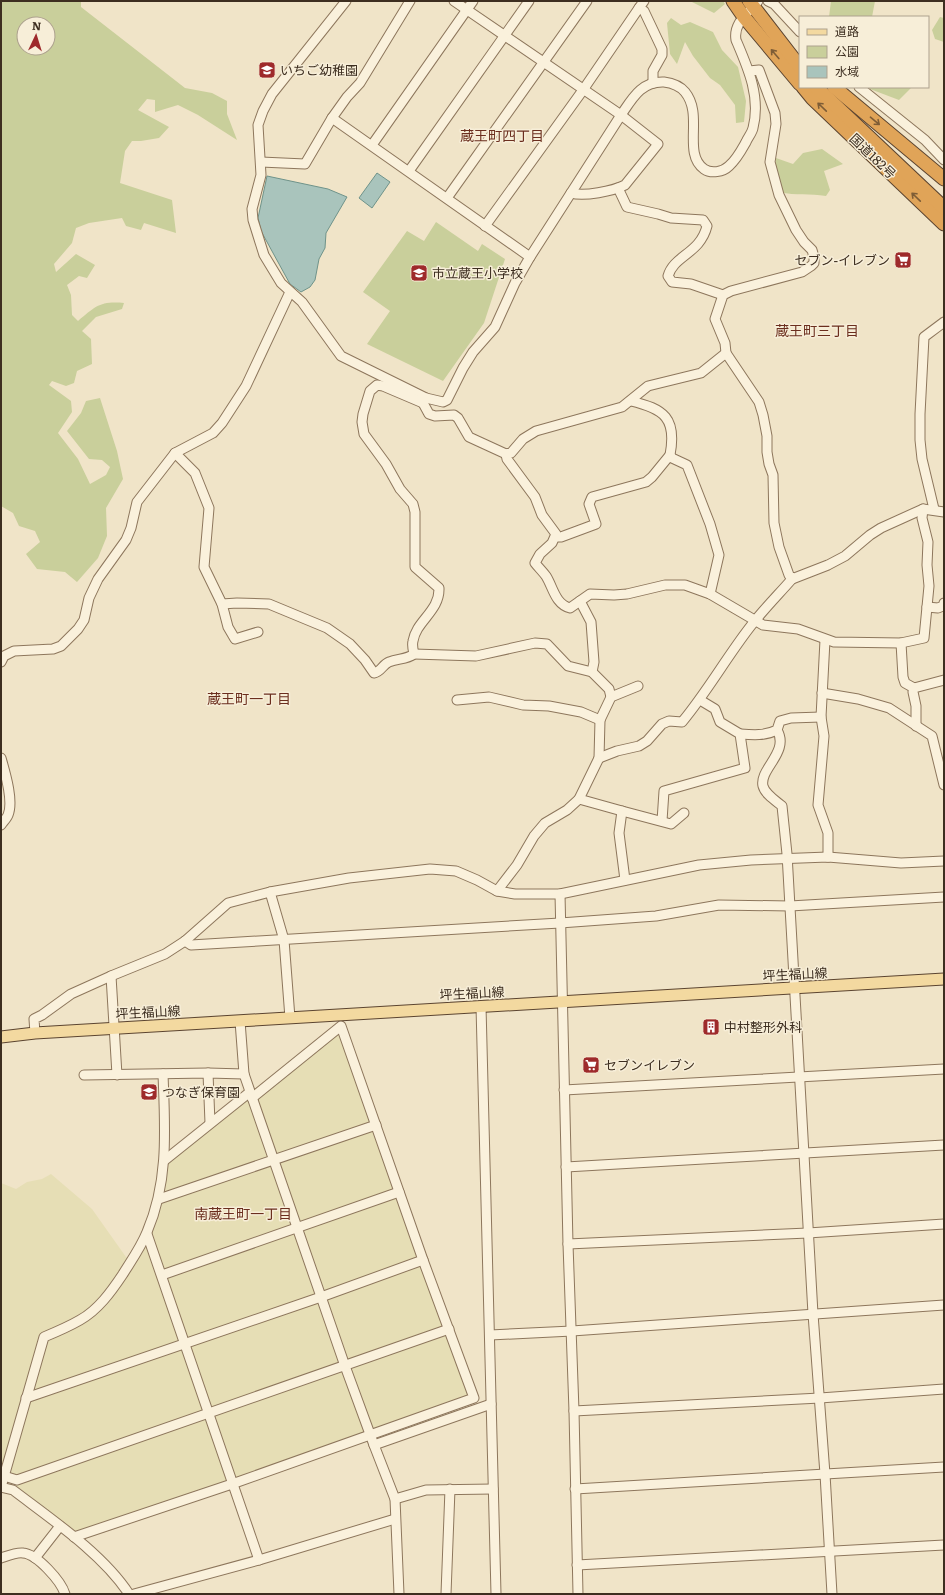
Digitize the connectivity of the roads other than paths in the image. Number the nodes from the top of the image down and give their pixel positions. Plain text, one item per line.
1 (346, 1) edge
2 (410, 1) edge
3 (454, 1) edge
4 (473, 1) edge
5 (529, 1) edge
6 (587, 1) edge
7 (733, 1) edge
8 (768, 1) edge
9 (642, 5) edge
10 (751, 6) edge
11 (467, 10) junction
12 (799, 31) edge
13 (504, 36) junction
14 (799, 55) edge
15 (543, 63) junction
16 (799, 66) edge
17 (749, 71) junction
18 (799, 82) edge
19 (652, 83) junction
20 (804, 88) edge
21 (817, 88) edge
22 (835, 88) edge
23 (860, 88) edge
24 (583, 90) junction
25 (620, 115) junction
26 (332, 118) junction
27 (372, 145) junction
28 (944, 160) edge
29 (261, 162) junction
30 (409, 171) junction
31 (944, 179) edge
32 (618, 188) junction
33 (571, 193) junction
34 (447, 198) junction
35 (944, 208) edge
36 (944, 224) edge
37 (486, 226) junction
38 (530, 257) junction
39 (290, 292) junction
40 (723, 295) junction
41 (944, 322) edge
42 (726, 353) junction
43 (425, 401) junction
44 (631, 401) junction
45 (175, 453) junction
46 (506, 454) junction
47 (670, 455) junction
48 (923, 509) junction
49 (934, 510) junction
50 (944, 512) edge
51 (556, 537) junction
52 (792, 578) junction
53 (710, 594) junction
54 (580, 601) junction
55 (944, 603) edge
56 (222, 604) junction
57 (927, 607) junction
58 (755, 621) junction
59 (258, 632) dead end
60 (825, 640) junction
61 (901, 643) junction
62 (414, 654) junction
63 (1, 662) edge
64 (592, 672) junction
65 (944, 680) edge
66 (638, 686) dead end
67 (914, 688) junction
68 (822, 693) junction
69 (611, 697) junction
70 (457, 700) dead end
71 (700, 700) junction
72 (821, 718) junction
73 (600, 720) junction
74 (916, 726) junction
75 (777, 730) junction
76 (740, 734) junction
77 (1, 758) edge
78 (599, 758) junction
79 (944, 785) edge
80 (579, 799) junction
81 (622, 811) junction
82 (684, 813) dead end
83 (662, 821) junction
84 (1, 825) edge
85 (828, 857) junction
86 (786, 860) junction
87 (944, 861) edge
88 (625, 880) junction
89 (497, 891) junction
90 (270, 892) junction
91 (560, 894) junction
92 (944, 898) edge
93 (790, 906) junction
94 (560, 924) junction
95 (284, 940) junction
96 (185, 941) junction
97 (111, 976) junction
98 (944, 979) edge
99 (794, 988) junction
100 (562, 1002) junction
101 (482, 1006) junction
102 (290, 1018) junction
103 (240, 1021) junction
104 (114, 1029) junction
105 (34, 1033) junction
106 (1, 1037) edge
107 (944, 1069) edge
108 (208, 1073) junction
109 (163, 1074) junction
110 (244, 1074) junction
111 (84, 1075) dead end
112 (117, 1075) junction
113 (799, 1077) junction
114 (564, 1090) junction
115 (251, 1095) junction
116 (210, 1123) junction
117 (376, 1126) junction
118 (944, 1145) edge
119 (804, 1153) junction
120 (165, 1160) junction
121 (274, 1160) junction
122 (566, 1167) junction
123 (400, 1192) junction
124 (159, 1199) junction
125 (944, 1224) edge
126 (298, 1228) junction
127 (808, 1233) junction
128 (147, 1234) junction
129 (568, 1244) junction
130 (423, 1260) junction
131 (162, 1275) junction
132 (322, 1297) junction
133 (944, 1305) edge
134 (813, 1314) junction
135 (449, 1329) junction
136 (572, 1331) junction
137 (490, 1335) junction
138 (185, 1343) junction
139 (345, 1366) junction
140 (944, 1389) edge
141 (26, 1398) junction
142 (820, 1398) junction
143 (491, 1404) junction
144 (574, 1411) junction
145 (208, 1414) junction
146 (370, 1436) junction
147 (374, 1445) junction
148 (944, 1467) edge
149 (825, 1474) junction
150 (4, 1476) junction
151 (232, 1484) junction
152 (1, 1487) edge
153 (450, 1489) junction
154 (493, 1489) junction
155 (575, 1489) junction
156 (394, 1499) junction
157 (394, 1519) junction
158 (60, 1526) junction
159 (74, 1537) junction
160 (944, 1545) edge
161 (830, 1552) junction
162 (1, 1558) edge
163 (34, 1558) junction
164 (259, 1560) junction
165 (577, 1565) junction
166 (65, 1594) edge
167 (129, 1594) edge
168 (134, 1594) edge
169 (399, 1594) edge
170 (446, 1594) edge
171 (496, 1594) edge
172 (578, 1594) edge
173 (832, 1594) edge

1 - 29 street
2 - 26 street
3 - 11 street
4 - 11 street
5 - 13 street
6 - 15 street
7 - 10 highway
8 - 12 street
9 - 19 street
9 - 24 street
10 - 14 highway
10 - 16 highway
10 - 17 street
18 -> 10 highway
11 - 13 street
11 - 27 street
13 - 15 street
13 - 30 street
15 - 24 street
15 - 34 street
17 - 19 street
17 - 40 street
19 - 25 street
36 -> 20 highway, 国道182号
21 - 35 highway, 国道182号
22 -> 31 highway
23 - 28 street
24 - 25 street
24 - 37 street
25 - 32 street
25 - 33 street
26 - 27 street
26 - 29 street
27 - 30 street
29 - 39 street
30 - 34 street
32 - 33 street
32 - 40 street
33 - 38 street
34 - 37 street
37 - 38 street
38 - 43 street
39 - 43 street
39 - 45 street
40 - 42 street
41 - 49 street
42 - 44 street
42 - 52 street
43 - 46 street
43 - 62 street
44 - 46 street
44 - 47 street
45 - 56 street
45 - 63 street
46 - 51 street
47 - 51 street
47 - 53 street
48 - 49 street
48 - 52 street
48 - 57 street
49 - 50 street
51 - 54 street
52 - 58 street
53 - 54 street
53 - 58 street
54 - 64 street
55 - 57 street
56 - 59 street
56 - 62 street
57 - 61 street
58 - 60 street
58 - 71 street
60 - 61 street
60 - 68 street
61 - 67 street
62 - 64 street
64 - 69 street
65 - 67 street
66 - 69 street
67 - 74 street
68 - 72 street
68 - 74 street
69 - 73 street
70 - 73 street
71 - 76 street
71 - 78 street
72 - 75 street
72 - 85 street
73 - 78 street
74 - 79 street
75 - 76 street
75 - 86 street
76 - 83 street
77 - 84 street
78 - 80 street
80 - 81 street
80 - 89 street
81 - 83 street
81 - 88 street
82 - 83 street
85 - 86 street
85 - 87 street
86 - 88 street
86 - 93 street
88 - 91 street
89 - 90 street
89 - 91 street
90 - 95 street
90 - 96 street
91 - 94 street
92 - 93 street
93 - 94 street
93 - 99 street
94 - 95 street
94 - 100 street
95 - 96 street
95 - 102 street
96 - 97 street
97 - 104 street
97 - 105 street
98 - 99 main road, 坪生福山線
99 - 100 main road, 坪生福山線
99 - 113 street
100 - 101 main road, 坪生福山線
100 - 114 street
101 - 102 main road, 坪生福山線
101 - 137 street
102 - 103 main road, 坪生福山線
103 - 104 main road, 坪生福山線
103 - 110 street
104 - 105 main road, 坪生福山線
104 - 112 street
105 - 106 main road, 坪生福山線
107 - 113 street
108 - 109 street
108 - 110 street
108 - 116 street
109 - 112 street
109 - 120 street
110 - 115 street
111 - 112 street
113 - 114 street
113 - 119 street
114 - 122 street
115 - 116 street
115 - 117 street
115 - 121 street
116 - 120 street
117 - 121 street
117 - 123 street
118 - 119 street
119 - 122 street
119 - 127 street
120 - 124 street
121 - 124 street
121 - 126 street
122 - 129 street
123 - 126 street
123 - 130 street
124 - 128 street
125 - 127 street
126 - 131 street
126 - 132 street
127 - 129 street
127 - 134 street
128 - 131 street
128 - 141 street
129 - 136 street
130 - 132 street
130 - 135 street
131 - 138 street
132 - 138 street
132 - 139 street
133 - 134 street
134 - 136 street
134 - 142 street
135 - 139 street
135 - 146 street
136 - 137 street
136 - 144 street
137 - 143 street
138 - 141 street
138 - 145 street
139 - 145 street
139 - 146 street
140 - 142 street
141 - 150 street
142 - 144 street
142 - 149 street
143 - 147 street
143 - 154 street
144 - 155 street
145 - 150 street
145 - 151 street
146 - 147 street
146 - 151 street
147 - 156 street
148 - 149 street
149 - 155 street
149 - 161 street
150 - 152 street
151 - 159 street
151 - 164 street
152 - 158 street
153 - 154 street
153 - 156 street
153 - 170 street
154 - 171 street
155 - 165 street
156 - 157 street
157 - 164 street
157 - 169 street
158 - 159 street
158 - 163 street
159 - 167 street
160 - 161 street
161 - 165 street
161 - 173 street
162 - 163 street
163 - 166 street
164 - 168 street
165 - 172 street

